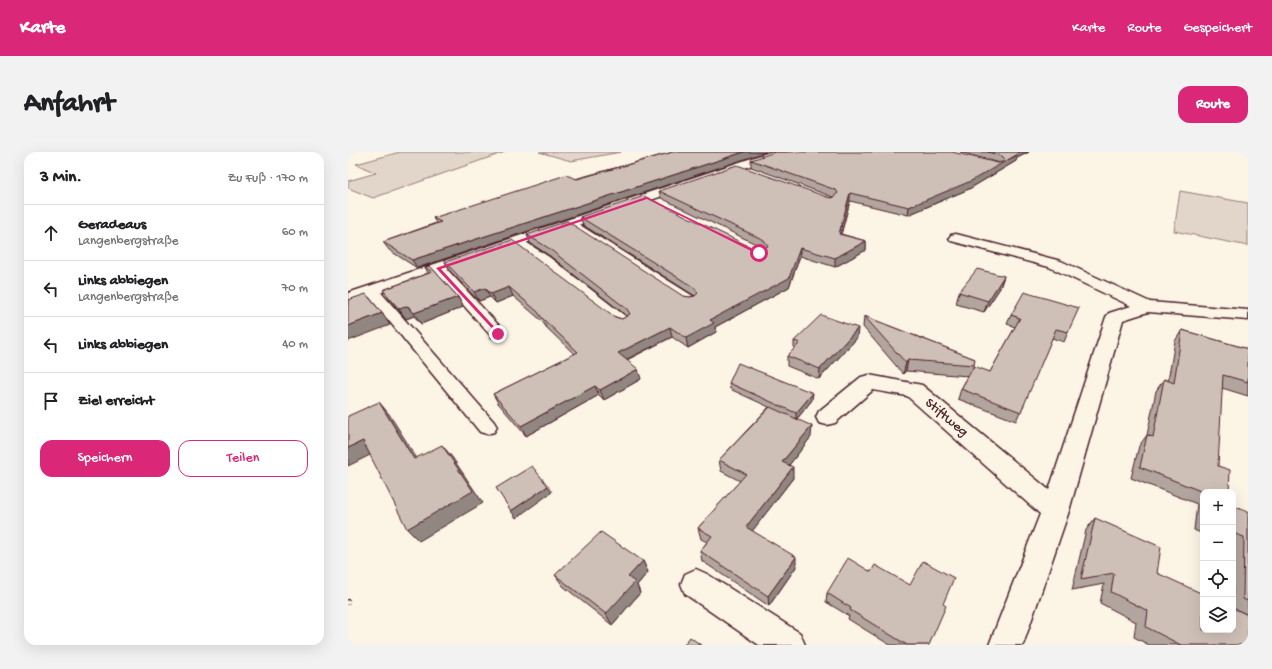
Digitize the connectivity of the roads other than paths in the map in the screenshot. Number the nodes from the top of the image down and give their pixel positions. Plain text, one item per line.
1 (781, 152) edge
2 (738, 167) junction
3 (752, 172) edge
4 (647, 198) junction
5 (661, 205) edge
6 (571, 224) junction
7 (956, 238) dead end
8 (517, 242) junction
9 (438, 268) junction
10 (372, 291) junction
11 (348, 299) edge
12 (692, 301) edge
13 (1147, 307) junction
14 (1248, 315) edge
15 (624, 322) edge
16 (498, 334) dead end
17 (827, 417) dead end
18 (487, 427) dead end
19 (1055, 511) junction
20 (696, 584) dead end
21 (788, 645) edge
22 (1006, 645) edge

1 - 2 street
2 - 3 lane
2 - 4 street
4 - 5 street
4 - 6 street
6 - 8 street
6 - 12 lane
7 - 13 street
8 - 9 street
8 - 15 lane
9 - 10 street
9 - 16 lane
10 - 11 street
10 - 18 lane
13 - 14 street
13 - 19 street
17 - 19 street, Stiftweg
19 - 22 street
20 - 21 street

